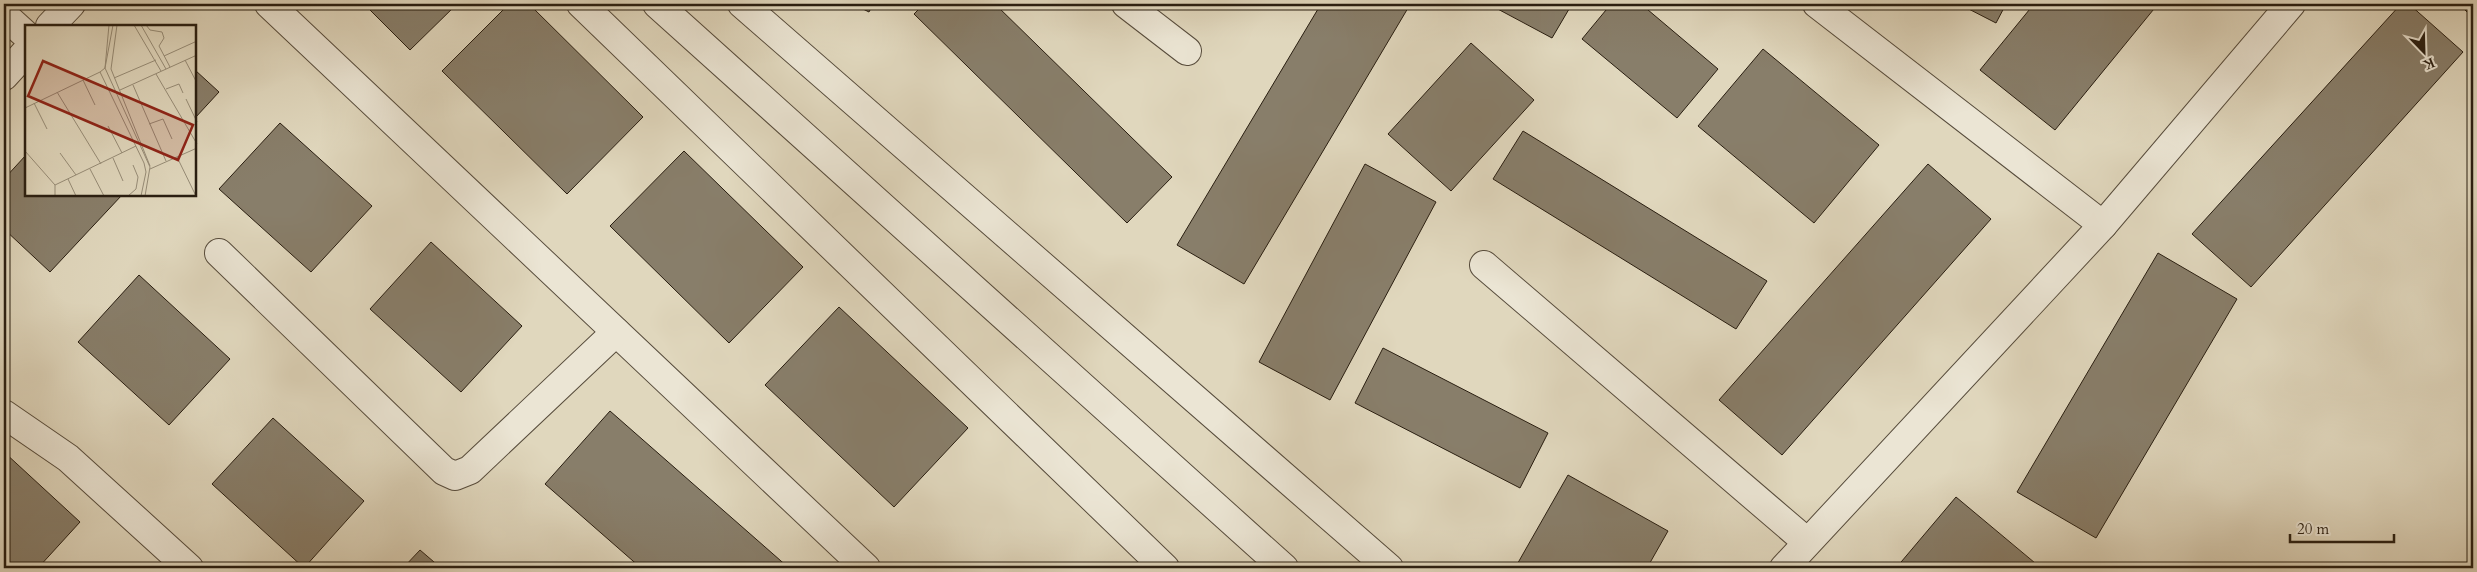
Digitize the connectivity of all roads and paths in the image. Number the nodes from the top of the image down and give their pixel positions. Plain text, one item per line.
1 (71, 4) edge
2 (269, 4) edge
3 (581, 4) edge
4 (657, 4) edge
5 (742, 4) edge
6 (1126, 4) edge
7 (1817, 4) edge
8 (2291, 4) edge
9 (4, 15) edge
10 (51, 25) edge
11 (25, 34) edge
12 (1187, 51) dead end
13 (25, 53) edge
14 (4, 76) edge
15 (2103, 225) junction
16 (219, 253) dead end
17 (1484, 265) dead end
18 (616, 332) junction
19 (4, 414) edge
20 (1807, 542) junction
21 (188, 568) edge
22 (866, 568) edge
23 (1165, 568) edge
24 (1284, 568) edge
25 (1389, 568) edge
26 (1784, 568) edge

1 - 10 street
2 - 18 street
3 - 23 street
4 - 24 street
5 - 25 street
6 - 12 street
7 - 15 street
8 - 15 street
9 - 11 street
13 - 14 street
15 - 20 street
16 - 18 street
17 - 20 street
18 - 22 street
19 - 21 street
20 - 26 street

